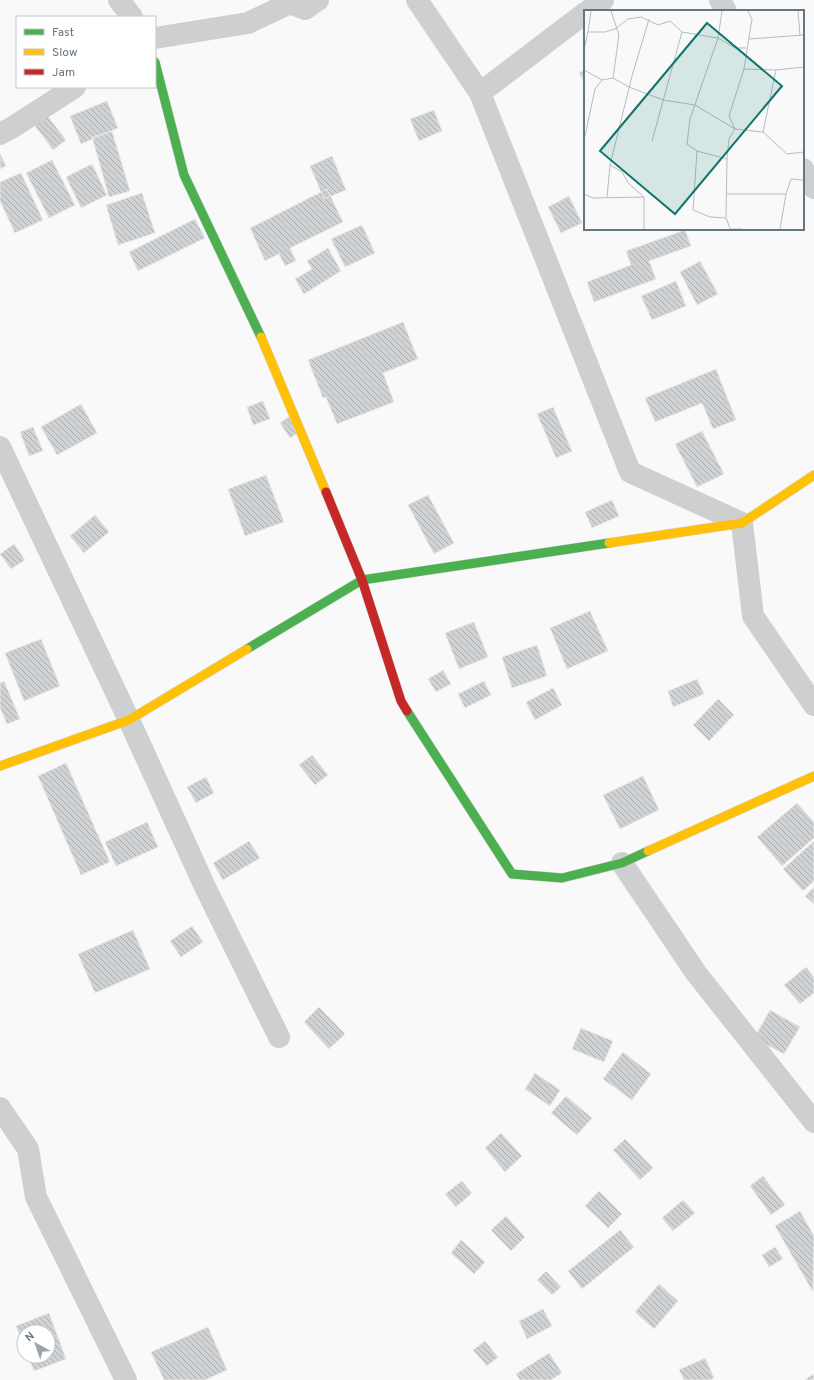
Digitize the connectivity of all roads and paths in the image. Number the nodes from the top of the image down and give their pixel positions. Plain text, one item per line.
1 (119, 0) edge
2 (318, 0) edge
3 (417, 0) edge
4 (603, 0) edge
5 (720, 0) edge
6 (589, 10) edge
7 (725, 10) edge
8 (584, 14) edge
9 (131, 16) edge
10 (156, 38) edge
11 (156, 66) edge
12 (73, 88) edge
13 (480, 93) junction
14 (0, 134) edge
15 (804, 171) edge
16 (814, 188) edge
17 (0, 447) edge
18 (814, 475) edge
19 (742, 523) junction
20 (362, 580) junction
21 (814, 705) edge
22 (129, 720) junction
23 (0, 766) edge
24 (814, 776) edge
25 (622, 863) junction
26 (279, 1037) dead end
27 (0, 1108) edge
28 (814, 1122) edge
29 (126, 1380) edge

1 - 9 street
2 - 10 street
3 - 13 street
4 - 6 street
5 - 7 street
8 - 13 street
11 - 20 street
12 - 14 street
13 - 19 street
15 - 16 street
17 - 22 street
18 - 19 street
19 - 20 street
19 - 21 street
20 - 22 street
20 - 25 street
22 - 23 street
22 - 26 street
24 - 25 street
25 - 28 street
27 - 29 street

